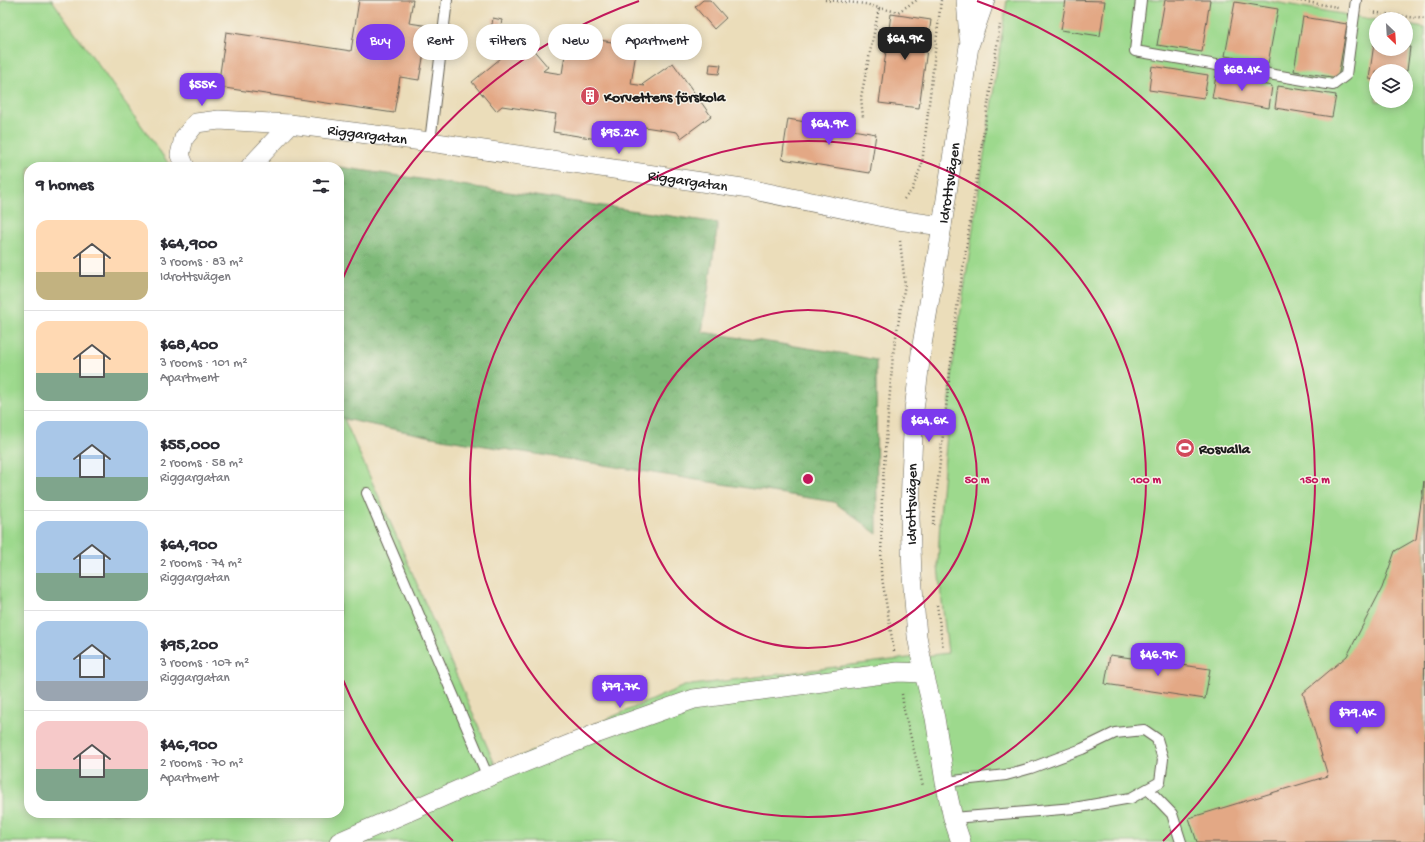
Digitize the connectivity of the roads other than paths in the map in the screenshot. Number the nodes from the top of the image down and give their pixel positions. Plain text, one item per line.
1 (447, 0) edge
2 (966, 0) edge
3 (985, 0) edge
4 (1141, 0) edge
5 (1356, 0) edge
6 (969, 46) junction
7 (290, 124) junction
8 (430, 142) junction
9 (183, 162) edge
10 (255, 162) edge
11 (942, 226) junction
12 (367, 493) dead end
13 (924, 673) junction
14 (488, 777) junction
15 (945, 782) junction
16 (1148, 789) junction
17 (953, 818) junction
18 (339, 842) edge
19 (961, 842) edge
20 (1181, 842) edge

1 - 8 lane
2 - 6 street, Idrottsvägen
3 - 6 street, Idrottsvägen
4 - 5 lane
6 - 11 street, Idrottsvägen
7 - 8 street, Riggargatan
7 - 9 street, Riggargatan
7 - 10 street
8 - 11 street, Riggargatan
11 - 13 street, Idrottsvägen
12 - 14 lane
13 - 14 street
13 - 15 street, Idrottsvägen
14 - 18 street
15 - 16 lane
15 - 17 street, Idrottsvägen
16 - 17 lane
16 - 20 lane
17 - 19 street, Idrottsvägen

